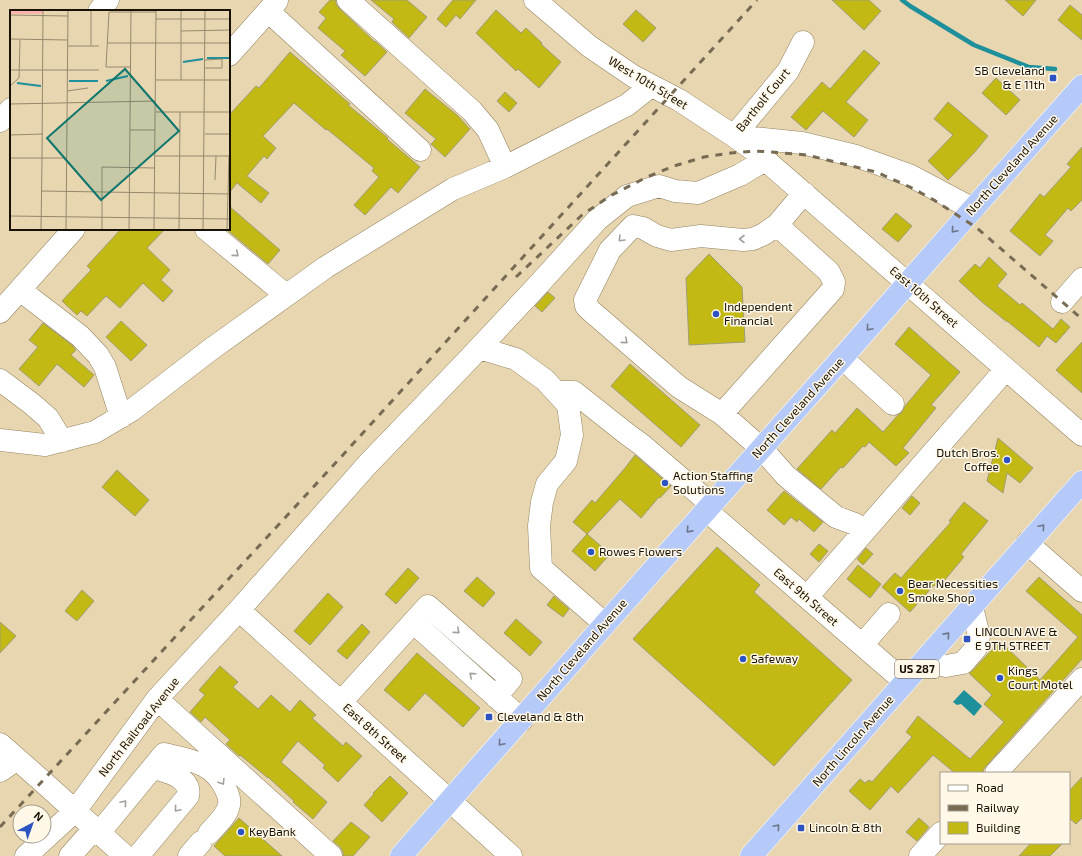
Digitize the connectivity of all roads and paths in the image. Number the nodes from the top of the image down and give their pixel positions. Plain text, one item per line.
1 (108, 0) edge
2 (348, 0) edge
3 (535, 0) edge
4 (273, 6) edge
5 (99, 10) edge
6 (803, 42) dead end
7 (230, 54) edge
8 (651, 86) junction
9 (1082, 86) edge
10 (10, 110) edge
11 (0, 121) edge
12 (734, 136) junction
13 (420, 150) dead end
14 (766, 160) junction
15 (505, 167) junction
16 (804, 193) junction
17 (973, 208) junction
18 (777, 225) junction
19 (73, 230) edge
20 (207, 230) edge
21 (1082, 279) edge
22 (908, 283) junction
23 (286, 296) junction
24 (8, 297) edge
25 (1062, 302) dead end
26 (479, 348) junction
27 (842, 358) junction
28 (1006, 369) junction
29 (0, 380) edge
30 (557, 392) junction
31 (893, 404) dead end
32 (722, 414) junction
33 (121, 417) junction
34 (1082, 436) edge
35 (0, 440) edge
36 (62, 441) junction
37 (762, 449) junction
38 (1082, 482) edge
39 (709, 508) junction
40 (864, 531) junction
41 (1027, 543) junction
42 (1082, 591) edge
43 (806, 597) junction
44 (972, 607) junction
45 (239, 610) junction
46 (889, 614) dead end
47 (413, 622) junction
48 (605, 624) junction
49 (862, 645) junction
50 (924, 661) junction
51 (1082, 679) edge
52 (905, 682) junction
53 (496, 697) junction
54 (157, 699) junction
55 (341, 702) junction
56 (522, 720) junction
57 (188, 727) junction
58 (0, 744) edge
59 (159, 761) junction
60 (8, 765) edge
61 (997, 772) edge
62 (449, 801) junction
63 (75, 811) junction
64 (96, 831) junction
65 (940, 834) edge
66 (200, 844) edge
67 (26, 856) edge
68 (70, 856) edge
69 (127, 856) edge
70 (331, 856) edge
71 (401, 856) edge
72 (511, 856) edge
73 (751, 856) edge
74 (920, 856) edge

1 - 5 street
2 - 15 street
3 - 8 street, West 10th Street
4 - 7 street
4 - 13 street
6 - 12 street, Bartholf Court
8 - 12 street, West 10th Street
8 - 15 street
9 - 17 highway, North Cleveland Avenue
10 - 11 street
12 - 14 street, West 10th Street
12 - 17 street
14 - 16 street, East 10th Street
14 - 26 street, North Railroad Avenue
15 - 23 street
16 - 18 street
16 - 22 street, East 10th Street
17 -> 22 highway, North Cleveland Avenue
18 - 32 street
18 -> 32 street
19 - 24 street
20 -> 23 street
21 - 25 street
22 -> 27 highway, North Cleveland Avenue
22 - 28 street, East 10th Street
23 - 33 street
24 - 33 street
26 - 30 street
26 - 45 street, North Railroad Avenue
27 - 31 street
27 - 37 highway, North Cleveland Avenue
28 - 34 street, East 10th Street
28 - 40 street
29 - 36 street
30 - 39 street, East 9th Street
30 - 48 street
32 - 37 street
33 - 36 street
35 - 36 street
37 - 39 highway, North Cleveland Avenue
37 - 40 street
41 -> 38 highway, North Lincoln Avenue / US 287
39 - 43 street, East 9th Street
39 -> 48 highway, North Cleveland Avenue
40 - 43 street
41 - 42 street
41 - 44 highway, North Lincoln Avenue / US 287
43 - 49 street, East 9th Street
50 -> 44 highway, North Lincoln Avenue / US 287
44 - 50 street
45 - 54 street, North Railroad Avenue
45 - 55 street, East 8th Street
46 - 49 street
53 -> 47 street
47 -> 53 street
47 - 55 street
48 - 56 highway, North Cleveland Avenue
49 - 52 street, East 9th Street
50 - 52 highway, North Lincoln Avenue / US 287
51 - 61 street
73 -> 52 highway, North Lincoln Avenue / US 287
53 - 56 street
54 - 57 street
54 - 63 street, North Railroad Avenue
55 - 62 street, East 8th Street
56 -> 62 highway, North Cleveland Avenue
57 - 59 street
57 - 70 street
58 - 60 street
64 -> 59 street
59 -> 66 street
59 -> 69 street
60 - 63 street
62 - 71 highway, North Cleveland Avenue
62 - 72 street, East 8th Street
63 - 64 street
63 - 67 street, North Railroad Avenue
64 - 68 street
64 - 69 street
65 - 74 street

